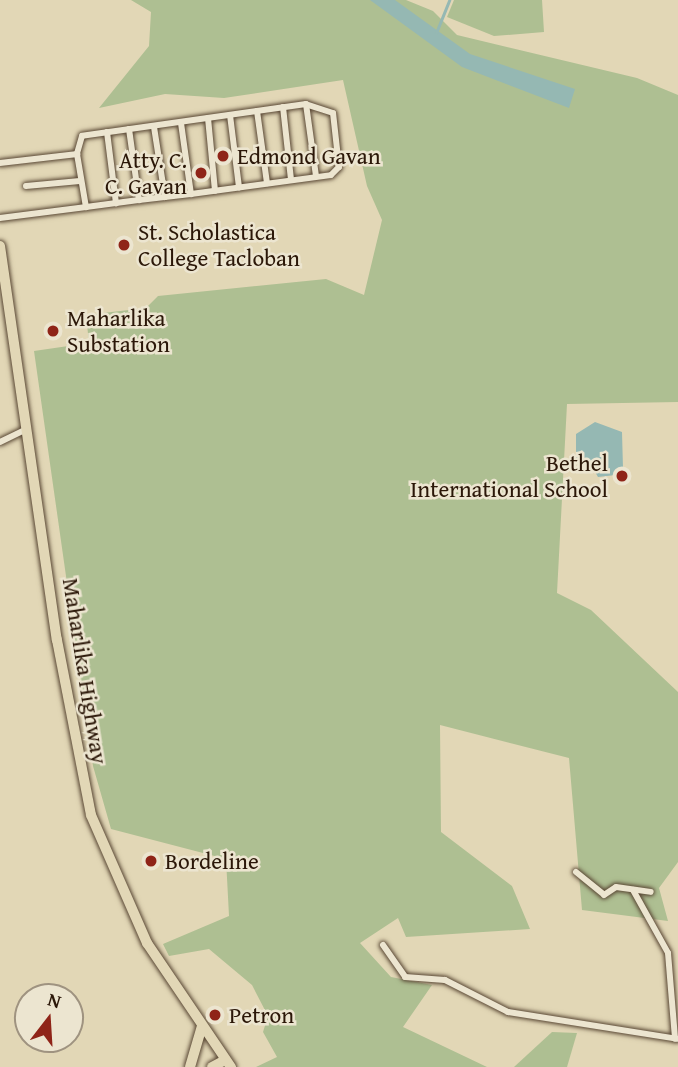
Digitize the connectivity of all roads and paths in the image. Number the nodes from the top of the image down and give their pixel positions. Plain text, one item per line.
1 (306, 104) junction
2 (283, 107) junction
3 (257, 111) junction
4 (230, 115) junction
5 (208, 118) junction
6 (181, 123) junction
7 (154, 127) junction
8 (130, 130) junction
9 (107, 132) junction
10 (77, 154) junction
11 (0, 163) edge
12 (316, 176) junction
13 (290, 179) junction
14 (80, 181) junction
15 (267, 183) junction
16 (26, 186) dead end
17 (239, 187) junction
18 (215, 191) junction
19 (191, 194) junction
20 (165, 197) junction
21 (139, 200) junction
22 (116, 203) junction
23 (86, 207) junction
24 (0, 218) edge
25 (0, 246) edge
26 (1, 258) edge
27 (2, 272) edge
28 (27, 429) junction
29 (0, 442) edge
30 (576, 872) dead end
31 (633, 890) junction
32 (651, 892) dead end
33 (383, 945) dead end
34 (202, 1026) junction
35 (677, 1039) edge
36 (228, 1063) edge
37 (190, 1067) edge
38 (212, 1067) edge

1 - 2 street
1 - 12 street
1 - 12 street
2 - 3 street
2 - 13 street
3 - 4 street
3 - 15 street
4 - 5 street
4 - 17 street
5 - 6 street
5 - 18 street
6 - 7 street
6 - 19 street
7 - 8 street
7 - 20 street
8 - 9 street
8 - 21 street
9 - 10 street
9 - 22 street
10 - 11 street
10 - 14 street
12 - 13 street
13 - 15 street
14 - 16 street
14 - 23 street
15 - 17 street
17 - 18 street
18 - 19 street
19 - 20 street
20 - 21 street
21 - 22 street
22 - 23 street
23 - 24 street
25 - 26 highway, Maharlika Highway
26 - 27 highway, Maharlika Highway
27 - 28 highway, Maharlika Highway
28 - 29 street
28 - 34 highway, Maharlika Highway
30 - 31 street
31 - 32 street
31 - 35 street
33 - 35 street
34 - 36 highway, Maharlika Highway
34 - 37 highway
36 - 38 main road

